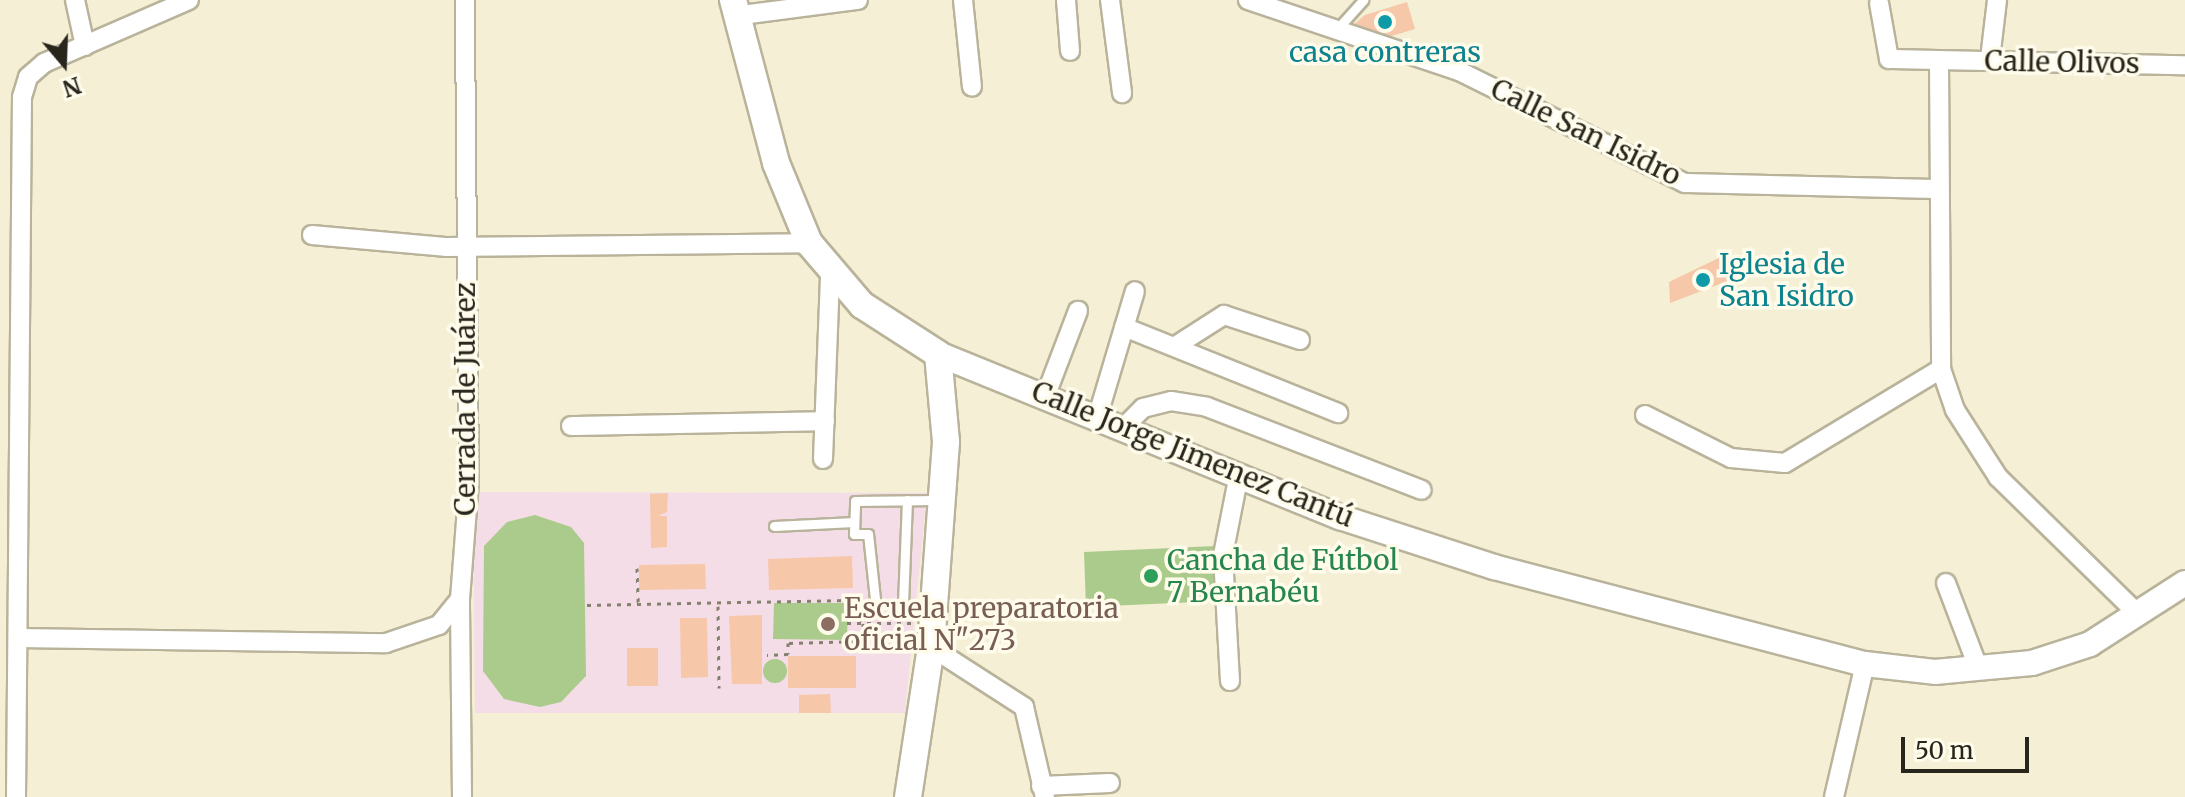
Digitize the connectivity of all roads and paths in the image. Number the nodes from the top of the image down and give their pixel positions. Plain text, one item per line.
1 (75, 0) edge
2 (189, 0) edge
3 (465, 0) edge
4 (858, 0) edge
5 (963, 0) edge
6 (1066, 0) edge
7 (1110, 0) edge
8 (1248, 0) edge
9 (1363, 0) edge
10 (1997, 0) edge
11 (1879, 3) dead end
12 (728, 5) edge
13 (1338, 28) junction
14 (85, 46) junction
15 (1070, 51) dead end
16 (1990, 59) junction
17 (1939, 62) junction
18 (2185, 65) edge
19 (972, 87) dead end
20 (1122, 93) dead end
21 (1936, 189) junction
22 (312, 235) dead end
23 (809, 243) junction
24 (465, 245) junction
25 (830, 274) junction
26 (1135, 291) dead end
27 (1078, 311) dead end
28 (1124, 327) junction
29 (1300, 340) dead end
30 (1177, 345) junction
31 (938, 354) junction
32 (1941, 369) junction
33 (1047, 392) junction
34 (1338, 413) dead end
35 (1098, 415) junction
36 (1645, 415) dead end
37 (825, 421) junction
38 (571, 426) dead end
39 (1124, 427) junction
40 (823, 459) dead end
41 (1238, 479) junction
42 (1422, 490) dead end
43 (907, 500) junction
44 (941, 500) junction
45 (854, 522) junction
46 (774, 526) dead end
47 (637, 568) dead end
48 (1946, 583) dead end
49 (2185, 583) edge
50 (460, 599) junction
51 (875, 599) dead end
52 (903, 604) dead end
53 (587, 605) dead end
54 (638, 605) junction
55 (718, 606) junction
56 (2139, 615) junction
57 (847, 623) dead end
58 (863, 623) junction
59 (932, 635) junction
60 (18, 638) junction
61 (767, 655) dead end
62 (1865, 664) junction
63 (1979, 670) junction
64 (1230, 681) dead end
65 (719, 688) dead end
66 (1110, 783) dead end
67 (1043, 791) edge
68 (16, 797) edge
69 (462, 797) edge
70 (908, 797) edge
71 (1834, 797) edge

1 - 14 street
2 - 14 street
3 - 24 street, Cerrada de Juárez
4 - 12 street
5 - 19 street
6 - 15 street
7 - 20 street
8 - 13 street, Calle San Isidro
9 - 13 lane
10 - 16 street
11 - 17 street, Calle Olivos
12 - 23 main road, Calle Jorge Jimenez Cantú
13 - 21 street, Calle San Isidro
14 - 60 street
16 - 17 street, Calle Olivos
16 - 18 street, Calle Olivos
17 - 21 street
21 - 32 street
22 - 24 street
23 - 24 street
23 - 25 main road, Calle Jorge Jimenez Cantú
24 - 50 street, Cerrada de Juárez
25 - 31 main road, Calle Jorge Jimenez Cantú
25 - 37 street
26 - 28 street
27 - 33 street
28 - 30 street
28 - 35 street
29 - 30 street
30 - 34 street
31 - 33 street, Calle Jorge Jimenez Cantú
31 - 44 main road
32 - 36 street
32 - 56 street
33 - 35 street, Calle Jorge Jimenez Cantú
35 - 39 street, Calle Jorge Jimenez Cantú
37 - 38 street
37 - 40 street
39 - 41 street, Calle Jorge Jimenez Cantú
39 - 42 street
41 - 62 street, Calle Jorge Jimenez Cantú
41 - 64 street
43 - 44 lane
43 - 45 lane
43 - 52 lane
44 - 59 main road
45 - 46 lane
45 - 51 lane
47 - 54 path
48 - 63 street
49 - 56 street, Calle Jorge Jimenez Cantú
50 - 60 street
50 - 69 street, Cerrada de Juárez
53 - 54 path
54 - 55 path
55 - 58 path
55 - 65 path
56 - 63 street, Calle Jorge Jimenez Cantú
57 - 58 path
58 - 59 path
58 - 61 path
59 - 67 street
59 - 70 main road
60 - 68 street
62 - 63 street, Calle Jorge Jimenez Cantú
62 - 71 street
66 - 67 street

